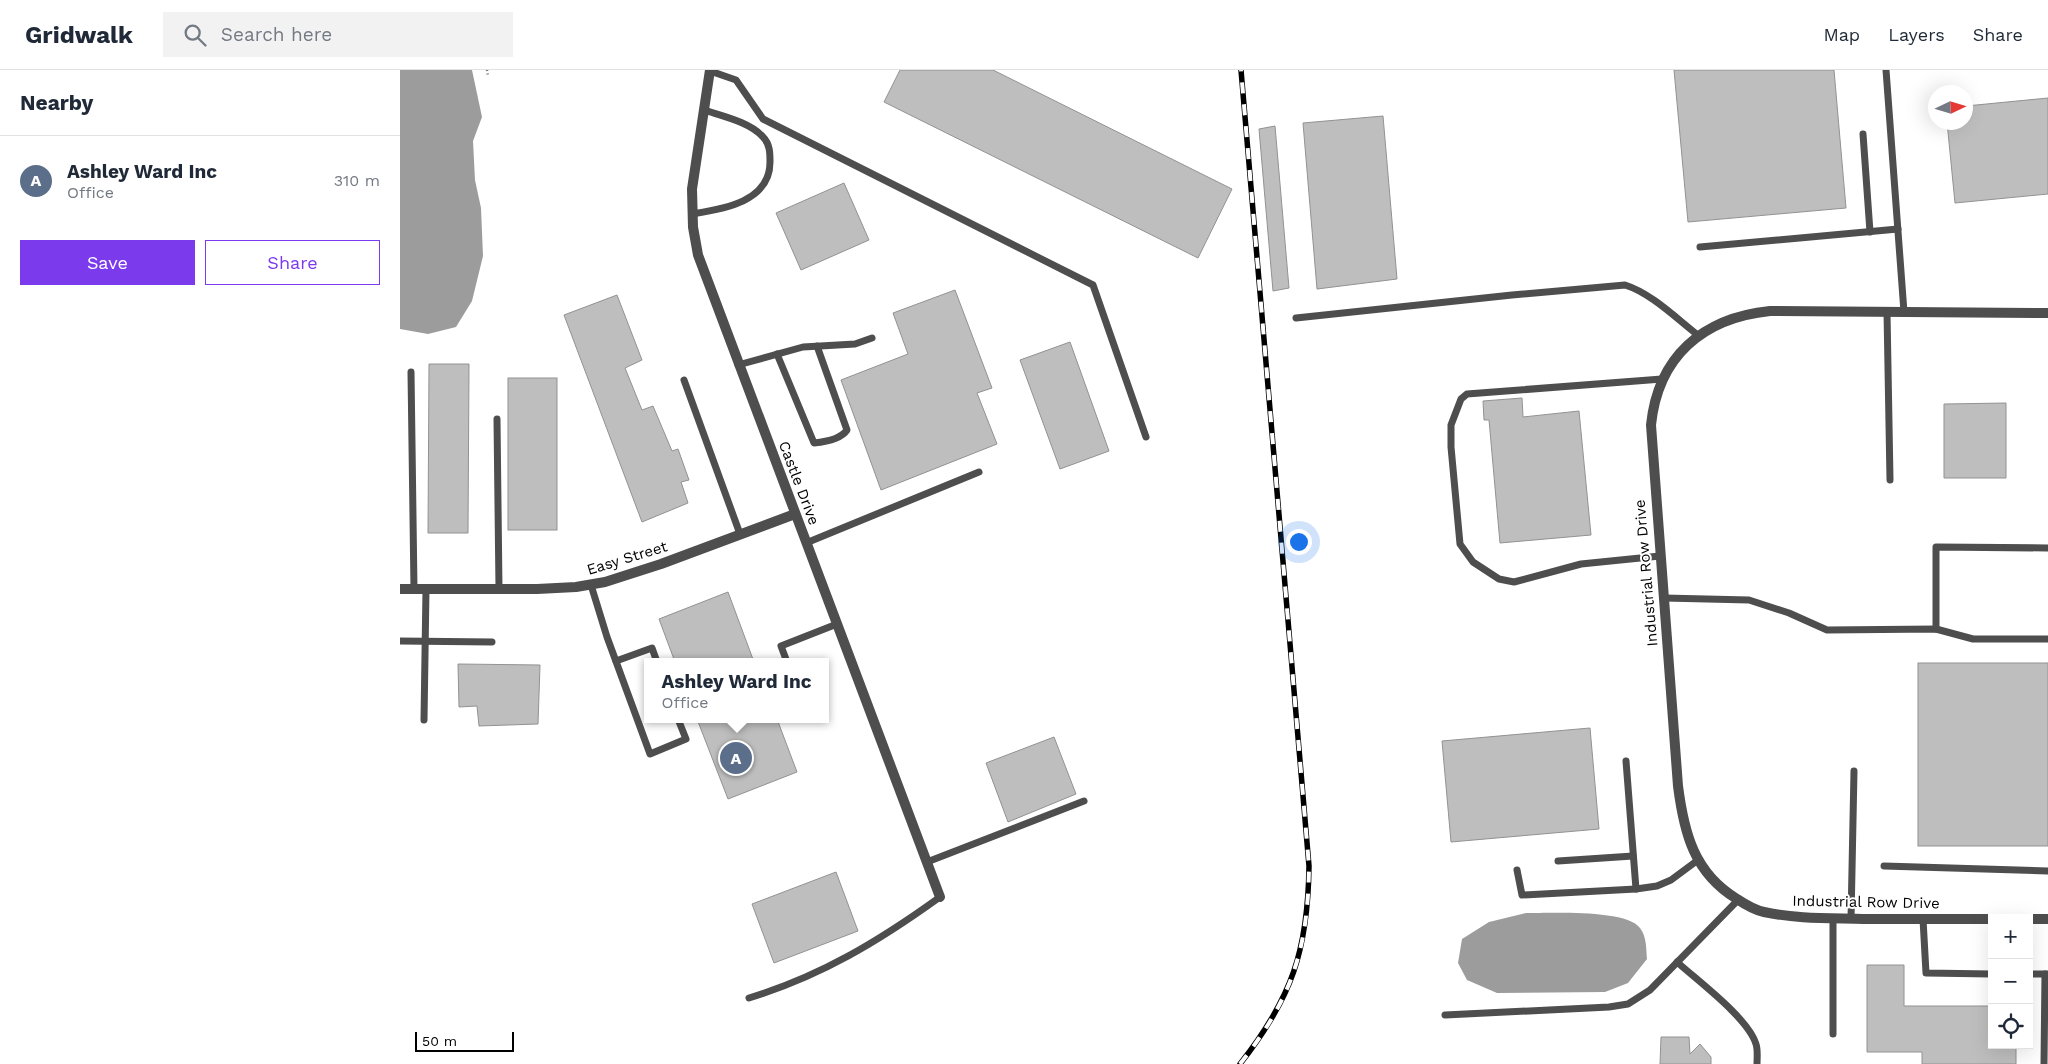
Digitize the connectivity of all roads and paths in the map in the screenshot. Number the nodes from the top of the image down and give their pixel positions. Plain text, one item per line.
1 (487, 70) edge
2 (710, 70) edge
3 (1886, 70) edge
4 (488, 76) dead end
5 (704, 110) junction
6 (1863, 134) dead end
7 (692, 214) junction
8 (1898, 229) junction
9 (1870, 232) junction
10 (1700, 248) dead end
11 (1887, 312) junction
12 (1904, 312) junction
13 (2048, 313) edge
14 (1296, 318) dead end
15 (1699, 336) junction
16 (872, 338) dead end
17 (817, 346) junction
18 (778, 354) junction
19 (738, 365) junction
20 (411, 372) dead end
21 (1662, 379) junction
22 (684, 380) dead end
23 (497, 419) dead end
24 (1146, 437) dead end
25 (979, 472) dead end
26 (1890, 480) dead end
27 (795, 514) junction
28 (740, 534) junction
29 (806, 542) junction
30 (2048, 548) edge
31 (1660, 556) junction
32 (591, 585) junction
33 (400, 588) edge
34 (414, 589) junction
35 (426, 589) junction
36 (499, 589) junction
37 (1664, 598) junction
38 (837, 624) junction
39 (1936, 629) junction
40 (2048, 639) edge
41 (400, 641) edge
42 (425, 641) junction
43 (492, 642) dead end
44 (656, 658) edge
45 (786, 658) edge
46 (616, 660) junction
47 (424, 720) dead end
48 (680, 723) edge
49 (1626, 761) dead end
50 (1854, 771) dead end
51 (1084, 801) dead end
52 (1633, 856) junction
53 (1698, 860) junction
54 (927, 862) junction
55 (1558, 862) dead end
56 (1884, 866) dead end
57 (1517, 870) dead end
58 (2048, 871) edge
59 (1636, 889) junction
60 (940, 897) joint
61 (1738, 900) junction
62 (1833, 918) junction
63 (1851, 919) junction
64 (1923, 919) junction
65 (1988, 919) edge
66 (2033, 919) edge
67 (2048, 919) edge
68 (1677, 962) junction
69 (1988, 974) edge
70 (2033, 974) edge
71 (2046, 974) edge
72 (749, 998) dead end
73 (1445, 1015) dead end
74 (1833, 1034) dead end
75 (1757, 1064) edge
76 (2044, 1064) edge

1 - 4 path
2 - 5 street, Castle Drive
2 - 24 lane
3 - 8 lane
5 - 7 street, Castle Drive
5 - 7 lane
6 - 9 lane
7 - 19 street, Castle Drive
8 - 9 lane
8 - 12 lane
9 - 10 lane
11 - 12 street, Industrial Row Drive
11 - 15 street, Industrial Row Drive
11 - 26 lane
12 - 13 street, Industrial Row Drive
14 - 15 lane
15 - 21 street, Industrial Row Drive
16 - 17 lane
17 - 18 lane
17 - 18 lane
18 - 19 lane
19 - 27 street, Castle Drive
20 - 34 lane
21 - 31 street, Industrial Row Drive
21 - 31 lane
22 - 28 lane
23 - 36 lane
25 - 29 lane
27 - 28 street, Easy Street
27 - 29 street, Castle Drive
28 - 32 street, Easy Street
29 - 38 street, Castle Drive
30 - 39 lane
31 - 37 street, Industrial Row Drive
32 - 36 street, Easy Street
32 - 46 lane
33 - 34 street, Easy Street
34 - 35 street, Easy Street
35 - 36 street, Easy Street
35 - 42 lane
37 - 39 lane
37 - 53 street, Industrial Row Drive
38 - 45 lane
38 - 54 street, Castle Drive
39 - 40 lane
41 - 42 lane
42 - 43 lane
42 - 47 lane
44 - 46 lane
46 - 48 lane
49 - 52 lane
50 - 63 lane
51 - 54 lane
52 - 55 lane
52 - 59 lane
53 - 59 lane
53 - 61 street, Industrial Row Drive
54 - 60 street, Castle Drive
56 - 58 lane
57 - 59 lane
60 - 72 lane
61 - 62 street, Industrial Row Drive
61 - 68 lane
62 - 63 street, Industrial Row Drive
62 - 74 lane
63 - 64 street, Industrial Row Drive
64 - 65 street, Industrial Row Drive
64 - 69 lane
66 - 67 street
68 - 73 lane
68 - 75 lane
70 - 71 lane
71 - 76 lane

